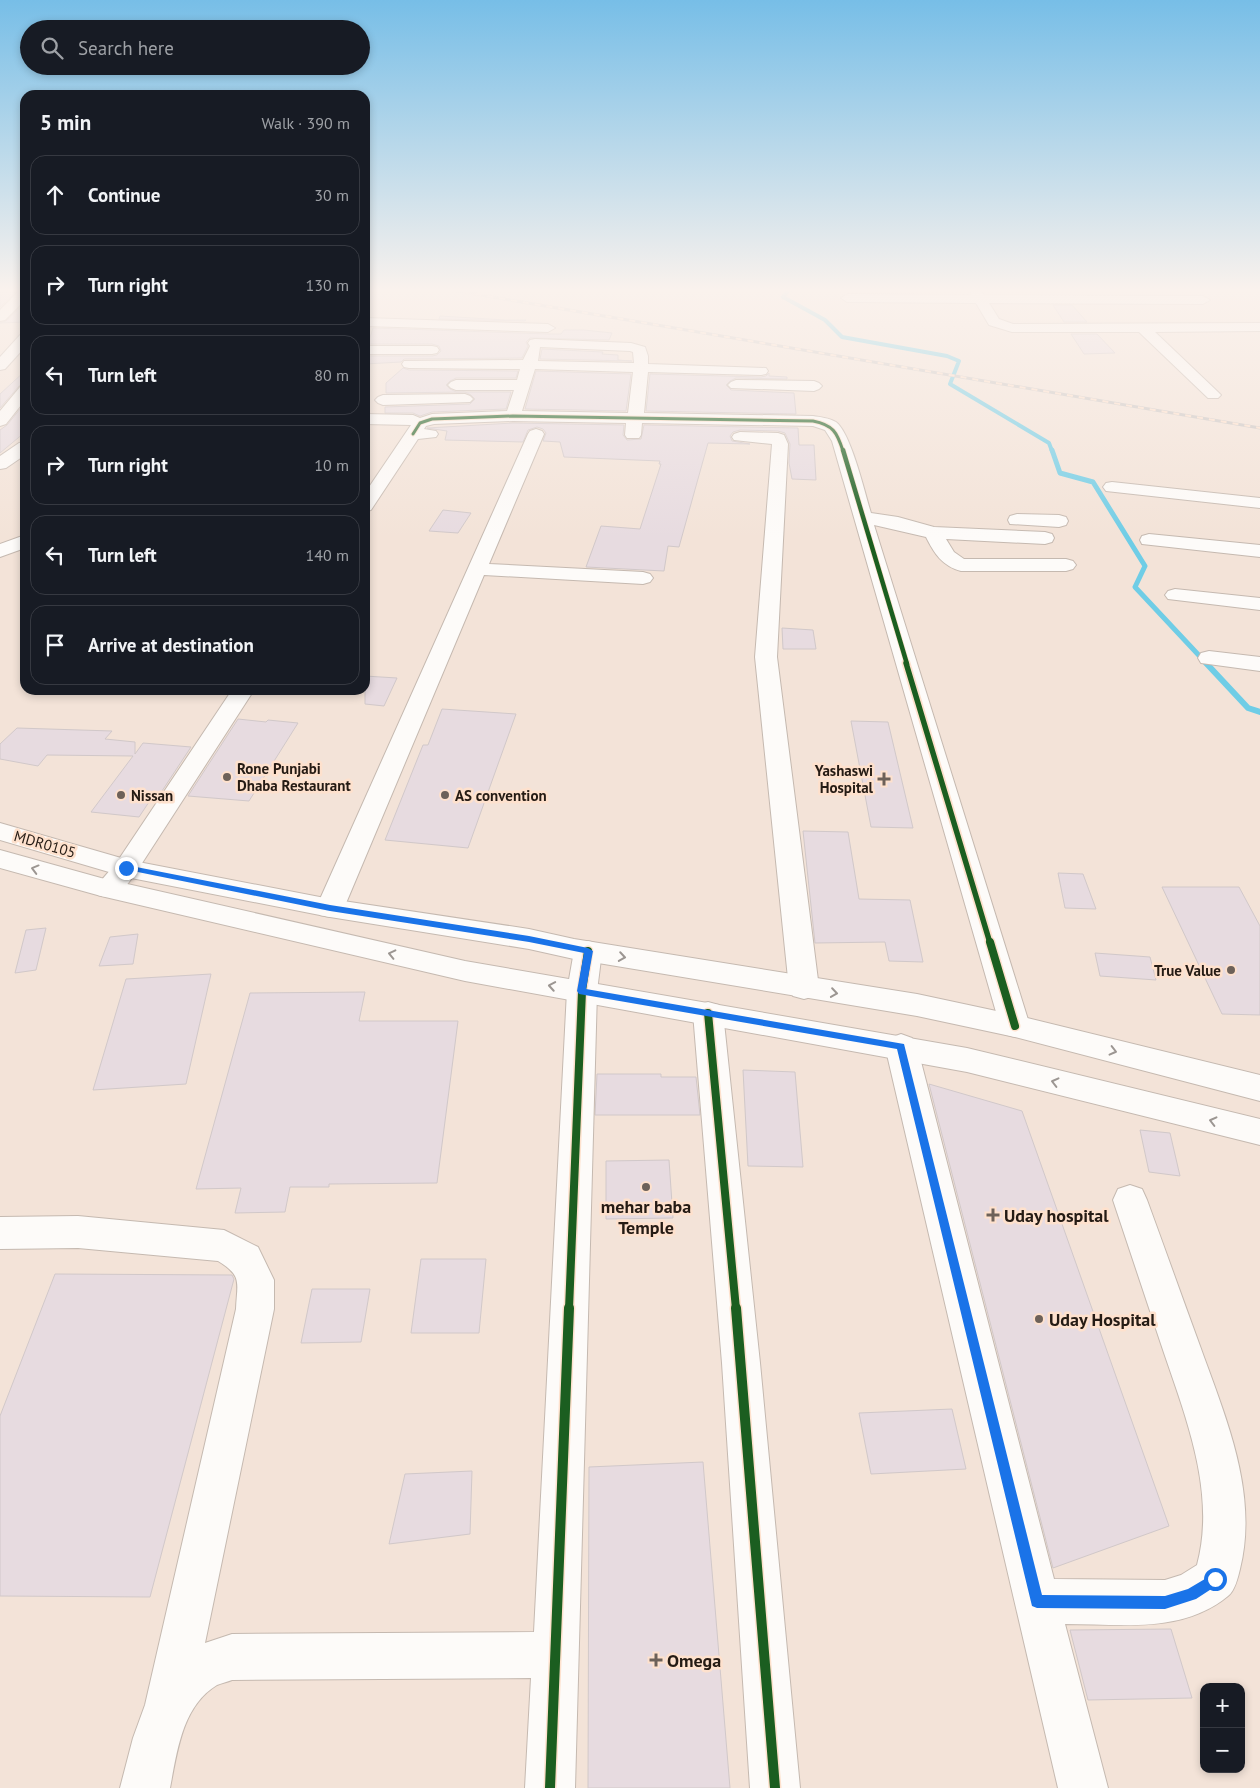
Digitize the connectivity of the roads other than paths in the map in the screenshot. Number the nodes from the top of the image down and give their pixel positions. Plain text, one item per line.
1 (481, 371) edge
2 (492, 371) edge
3 (529, 371) edge
4 (536, 371) edge
5 (539, 371) edge
6 (602, 371) edge
7 (638, 371) edge
8 (754, 371) edge
9 (1188, 371) edge
10 (12, 378) edge
11 (636, 379) junction
12 (543, 382) dead end
13 (658, 384) dead end
14 (456, 385) dead end
15 (717, 385) dead end
16 (814, 386) dead end
17 (1213, 395) dead end
18 (539, 398) dead end
19 (383, 400) dead end
20 (656, 401) dead end
21 (633, 414) junction
22 (514, 416) junction
23 (370, 420) edge
24 (0, 421) edge
25 (419, 427) junction
26 (536, 434) junction
27 (8, 436) dead end
28 (20, 436) edge
29 (20, 450) edge
30 (0, 464) edge
31 (1112, 487) dead end
32 (370, 499) edge
33 (1260, 503) edge
34 (862, 517) junction
35 (1059, 521) dead end
36 (898, 523) junction
37 (1149, 540) dead end
38 (20, 543) edge
39 (939, 544) junction
40 (0, 551) edge
41 (1260, 551) edge
42 (476, 569) junction
43 (643, 578) dead end
44 (1176, 595) dead end
45 (1260, 604) edge
46 (1209, 658) dead end
47 (1260, 664) edge
48 (241, 695) edge
49 (0, 831) edge
50 (0, 859) edge
51 (117, 878) junction
52 (330, 908) junction
53 (588, 951) junction
54 (804, 988) junction
55 (582, 991) junction
56 (708, 1013) junction
57 (1015, 1026) junction
58 (901, 1046) junction
59 (1260, 1088) edge
60 (1260, 1132) edge
61 (1130, 1200) dead end
62 (0, 1233) edge
63 (1037, 1601) junction
64 (555, 1655) junction
65 (169, 1704) junction
66 (145, 1788) edge
67 (550, 1788) edge
68 (775, 1788) edge
69 (1082, 1788) edge

1 - 19 street
2 - 14 street
3 - 22 street
4 - 18 street
5 - 12 street
6 - 11 street
7 - 11 street
8 - 11 street
9 - 17 street
10 - 24 street
11 - 13 street
11 - 21 street
15 - 16 street
20 - 21 street
21 - 22 street
21 - 26 street
21 - 34 street
21 - 54 street
22 - 25 street
23 - 25 street
25 - 26 street
25 - 32 street
26 - 42 street
27 - 28 street
29 - 30 street
31 - 33 street
34 - 36 street
34 - 57 street
35 - 36 street
36 - 39 street
37 - 41 street
38 - 40 street
39 - 39 street
42 - 43 street
42 - 52 street
44 - 45 street
46 - 47 street
48 - 51 street
49 - 51 street, MDR0105 / MDR0105
51 -> 50 street, MDR0105
51 - 52 street, MDR0105
55 -> 51 street, MDR0105
52 - 53 street, MDR0105
53 -> 54 street, MDR0105
53 - 55 street
54 -> 57 street, MDR0105
55 - 56 street, MDR0105
55 - 64 street
56 - 58 street, MDR0105
56 - 68 street
57 -> 59 street, MDR0105
60 -> 58 street, MDR0105
58 - 63 street
61 - 63 street
62 - 65 street
63 - 69 street
64 - 65 street
64 - 67 street
65 - 66 street

